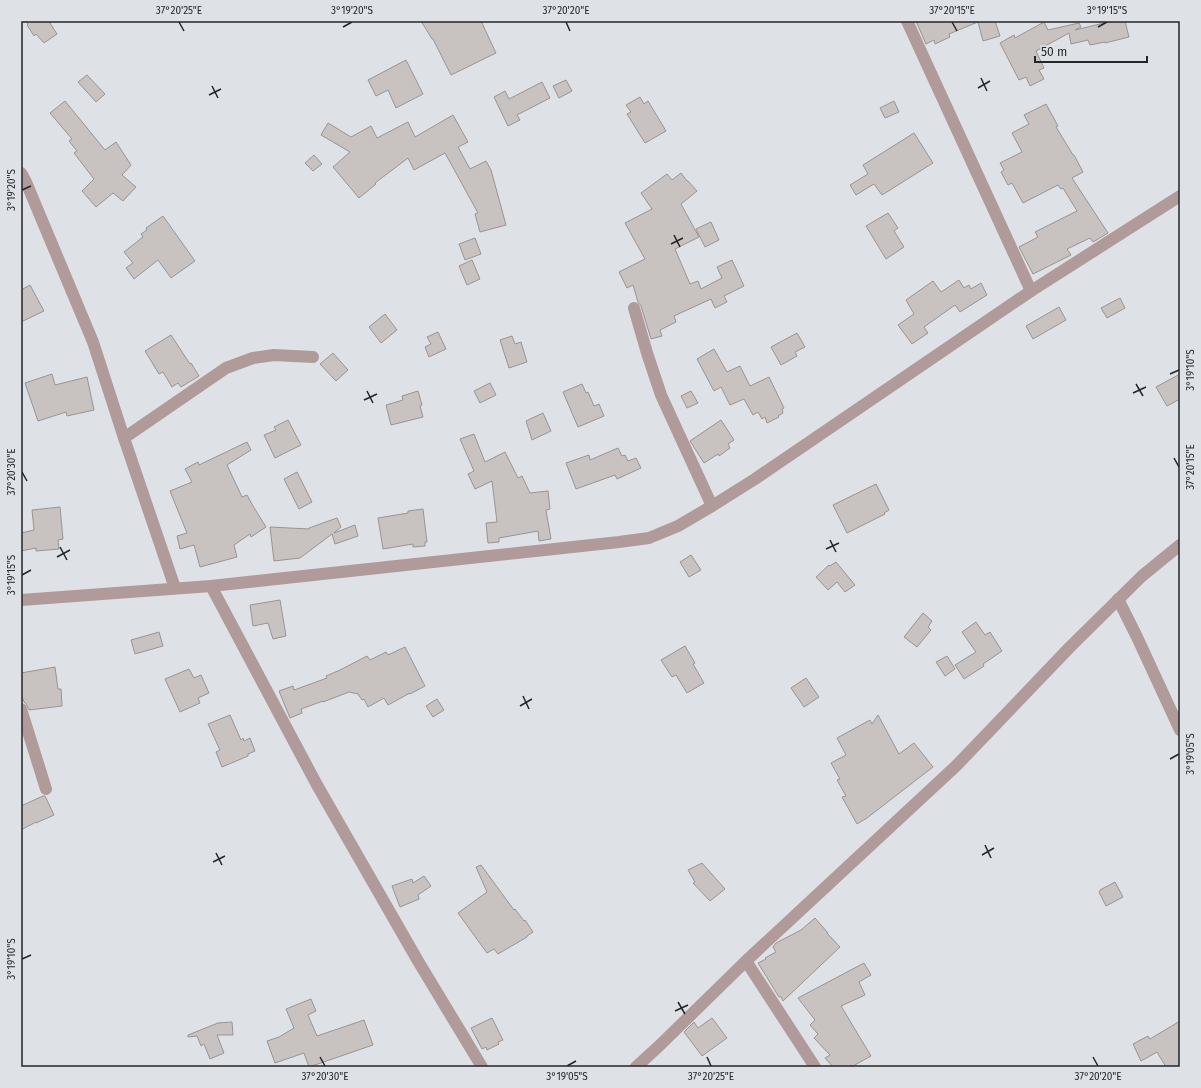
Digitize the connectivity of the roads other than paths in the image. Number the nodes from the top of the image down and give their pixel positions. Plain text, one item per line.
1 (907, 21) edge
2 (21, 173) edge
3 (1180, 196) edge
4 (1031, 291) junction
5 (634, 308) dead end
6 (313, 358) dead end
7 (124, 438) junction
8 (712, 506) junction
9 (1180, 545) edge
10 (211, 586) junction
11 (175, 588) junction
12 (1118, 599) junction
13 (21, 600) edge
14 (21, 710) edge
15 (1180, 730) edge
16 (46, 789) dead end
17 (746, 961) junction
18 (482, 1067) edge
19 (636, 1067) edge
20 (815, 1067) edge

1 - 4 street
2 - 7 street
3 - 4 street
4 - 8 street
5 - 8 street
6 - 7 street
7 - 11 street
8 - 10 street
9 - 12 street
10 - 11 street
10 - 18 street
11 - 13 street
12 - 15 street
12 - 17 street
14 - 16 street
17 - 19 street
17 - 20 street

